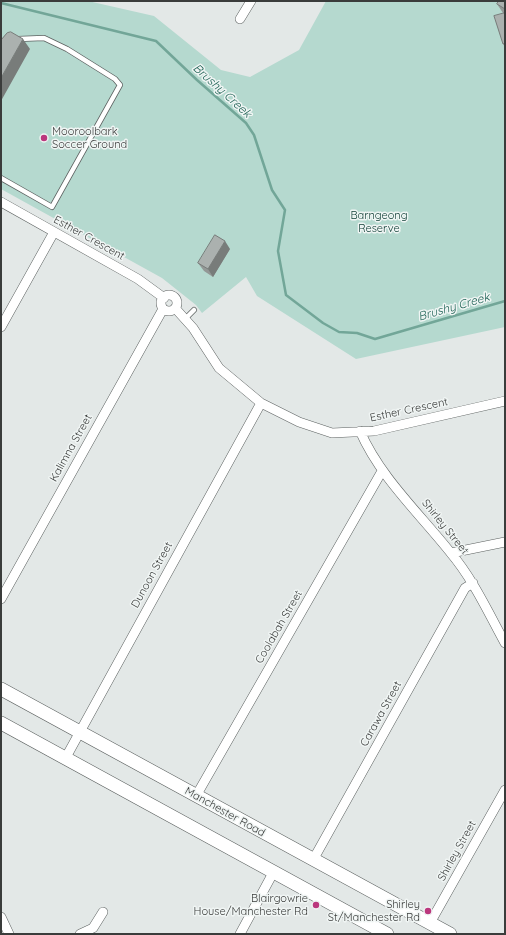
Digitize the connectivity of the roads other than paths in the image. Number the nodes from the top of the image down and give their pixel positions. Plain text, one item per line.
1 (251, 1) edge
2 (240, 19) dead end
3 (14, 39) edge
4 (1, 178) edge
5 (1, 202) edge
6 (54, 232) junction
7 (164, 298) junction
8 (175, 308) junction
9 (163, 309) junction
10 (194, 310) dead end
11 (185, 319) junction
12 (1, 327) edge
13 (505, 401) edge
14 (261, 404) junction
15 (360, 431) junction
16 (382, 470) junction
17 (505, 542) edge
18 (452, 553) junction
19 (473, 583) junction
20 (1, 599) edge
21 (505, 643) edge
22 (1, 689) edge
23 (1, 723) edge
24 (79, 732) junction
25 (65, 759) junction
26 (505, 790) edge
27 (196, 796) junction
28 (313, 860) junction
29 (274, 873) junction
30 (103, 912) dead end
31 (1, 917) edge
32 (430, 923) junction
33 (9, 934) edge
34 (80, 934) edge
35 (240, 934) edge
36 (387, 934) edge
37 (450, 934) edge

1 - 2 street
3 - 4 lane
5 - 6 street, Esther Crescent
6 - 7 street, Esther Crescent
6 - 12 street
7 - 8 street
7 - 9 street
8 - 9 street
8 - 11 street, Esther Crescent
9 - 20 street, Kalimna Street
10 - 11 lane
11 - 14 street, Esther Crescent
13 - 15 street, Esther Crescent
14 - 15 street, Esther Crescent
14 - 24 street, Dunoon Street
15 - 16 street, Shirley Street
16 - 18 street, Shirley Street
16 - 27 street, Coolabah Street
17 - 18 street
18 - 19 street, Shirley Street
19 - 21 street, Shirley Street
19 - 28 street, Carawa Street
22 - 24 main road, Manchester Road
23 - 25 main road
24 - 25 street, Dunoon Street
24 - 27 main road, Manchester Road
25 - 29 main road
26 - 32 street, Shirley Street
27 - 28 main road, Manchester Road
28 - 32 main road, Manchester Road
29 - 35 street
29 - 36 main road
30 - 34 street
31 - 33 street
32 - 37 main road, Manchester Road

